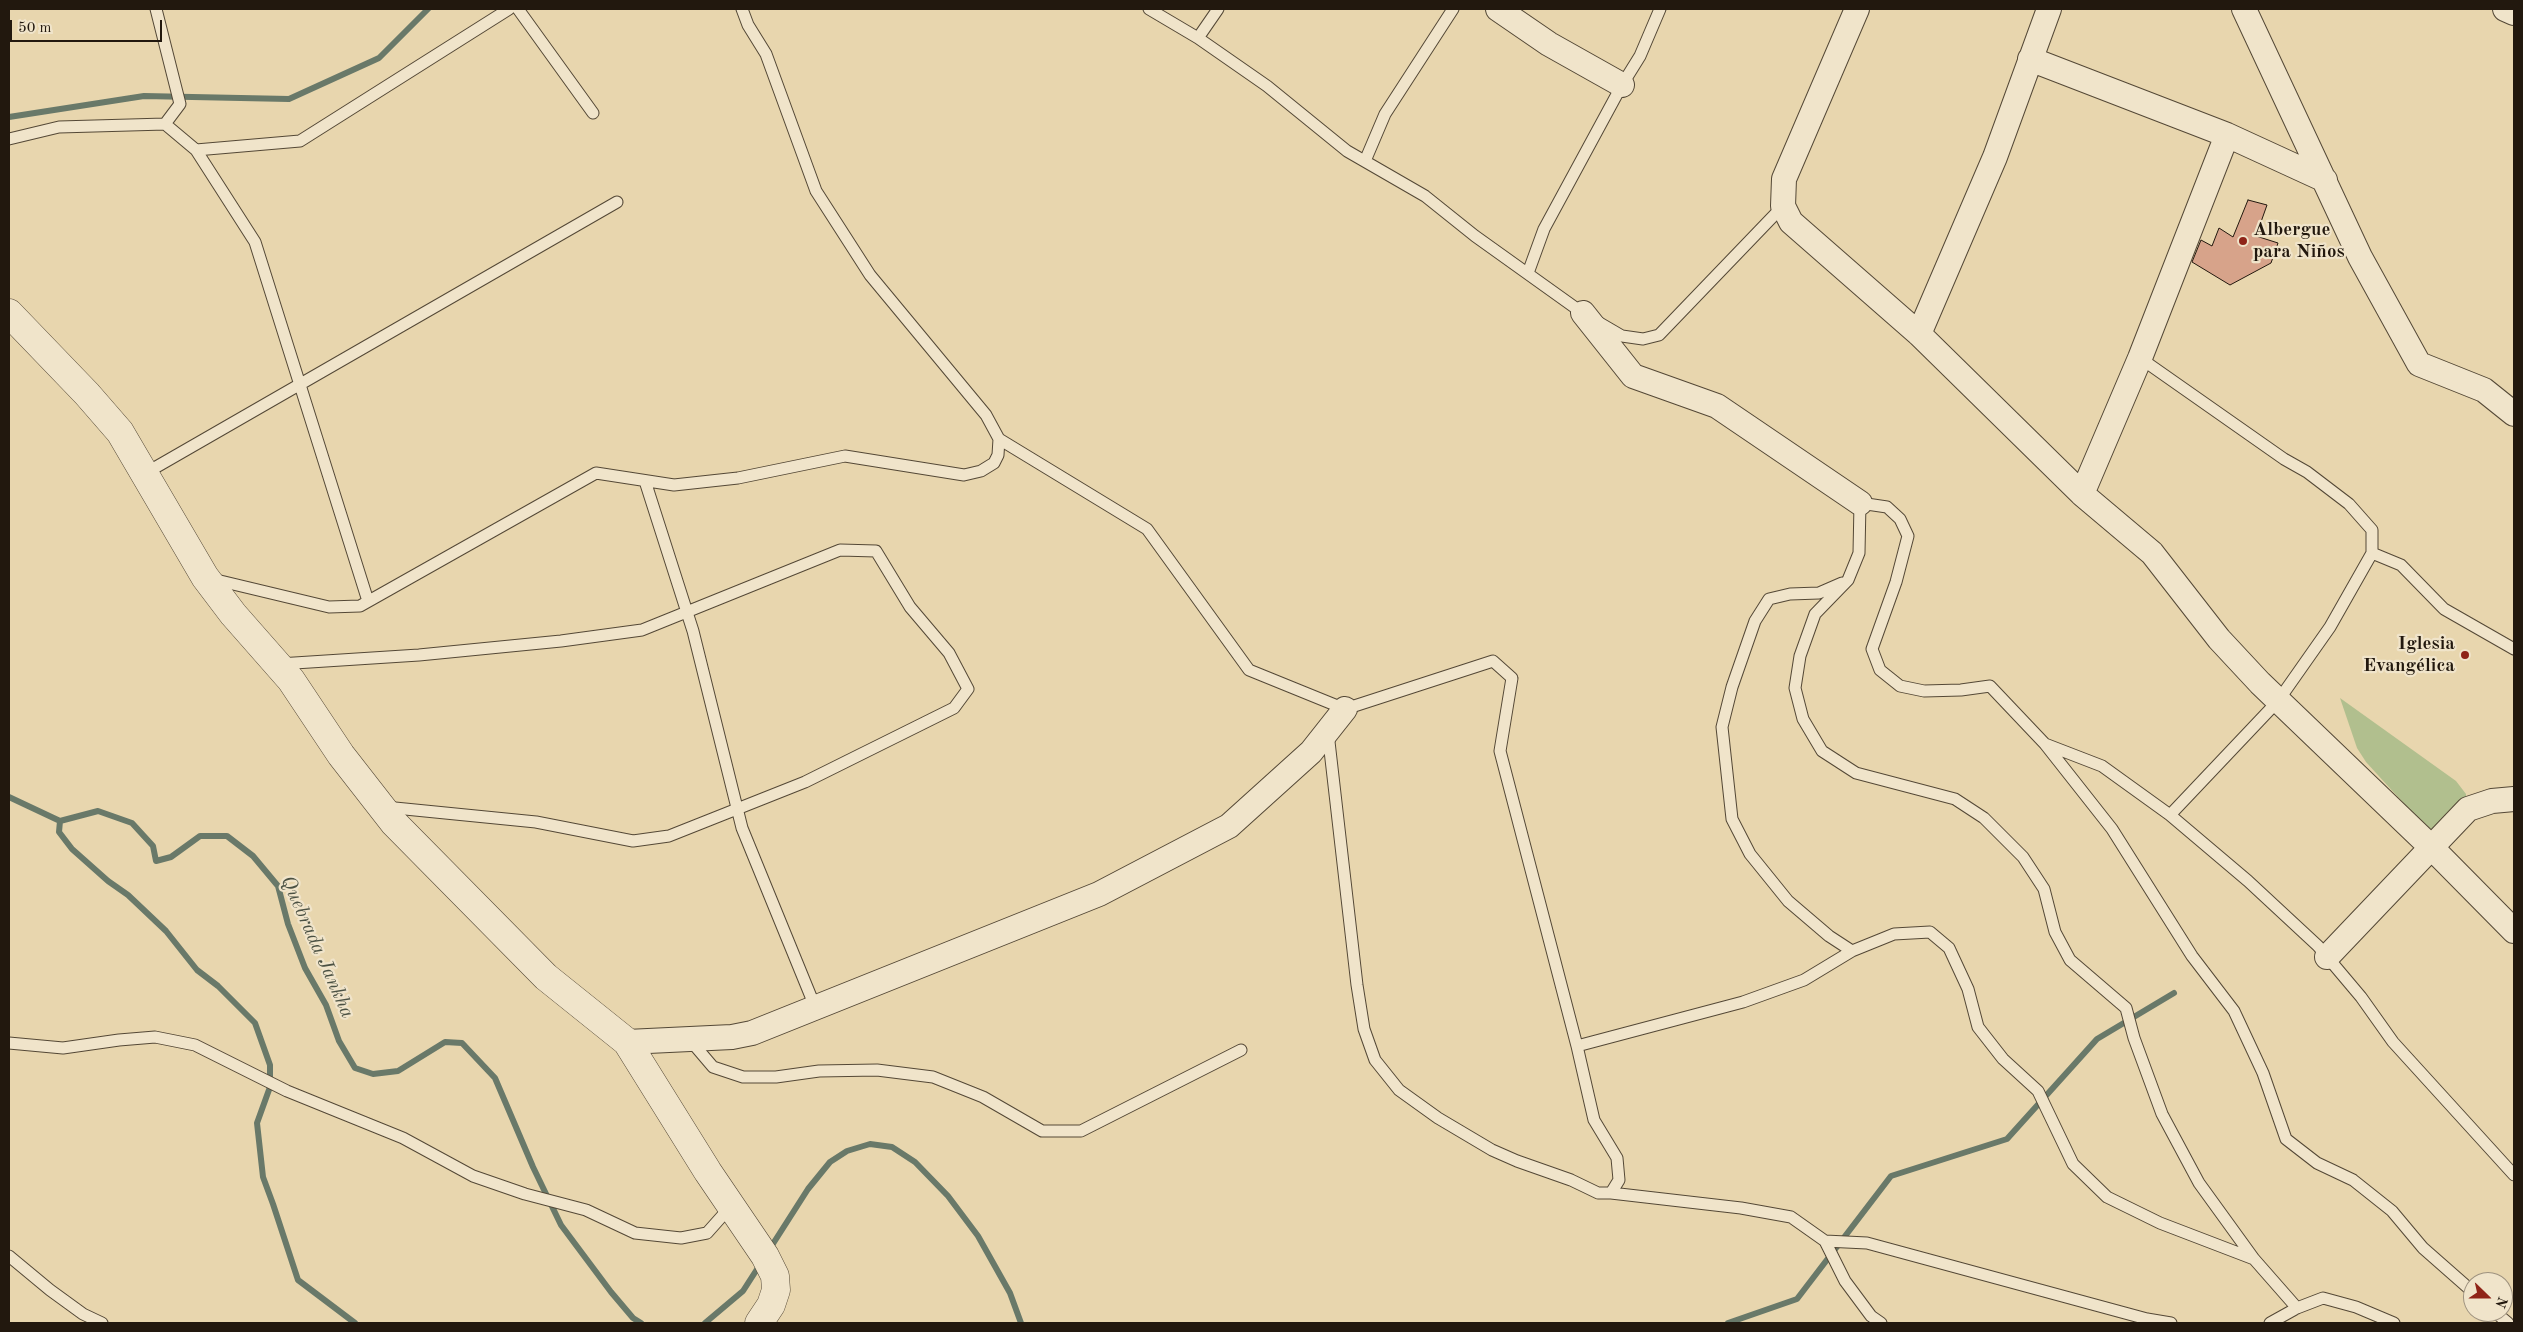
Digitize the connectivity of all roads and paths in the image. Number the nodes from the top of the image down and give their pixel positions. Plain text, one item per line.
1 (156, 9) edge
2 (509, 9) edge
3 (518, 9) edge
4 (742, 9) edge
5 (1149, 9) edge
6 (1218, 9) edge
7 (1453, 9) edge
8 (1498, 9) edge
9 (1660, 9) edge
10 (1857, 9) edge
11 (2049, 9) edge
12 (2244, 9) edge
13 (2505, 9) edge
14 (2514, 14) edge
15 (1198, 38) junction
16 (2030, 59) junction
17 (1622, 85) junction
18 (593, 113) dead end
19 (165, 124) junction
20 (2227, 135) junction
21 (9, 139) edge
22 (196, 150) junction
23 (1365, 161) junction
24 (2325, 180) junction
25 (617, 202) dead end
26 (1783, 206) junction
27 (1528, 273) junction
28 (9, 313) edge
29 (1582, 313) junction
30 (1919, 334) junction
31 (2140, 358) junction
32 (300, 386) junction
33 (2514, 414) edge
34 (998, 439) junction
35 (144, 474) junction
36 (645, 481) junction
37 (2082, 494) junction
38 (1860, 503) junction
39 (2372, 553) junction
40 (206, 577) junction
41 (1848, 580) junction
42 (368, 602) junction
43 (688, 613) junction
44 (2514, 649) edge
45 (277, 664) junction
46 (2278, 701) junction
47 (1345, 710) junction
48 (1328, 733) junction
49 (2045, 744) junction
50 (2514, 799) edge
51 (382, 807) junction
52 (738, 809) junction
53 (2170, 815) junction
54 (2431, 847) junction
55 (2514, 931) edge
56 (1852, 951) junction
57 (2327, 957) junction
58 (816, 1009) junction
59 (689, 1039) junction
60 (627, 1042) junction
61 (9, 1043) edge
62 (1577, 1046) junction
63 (1241, 1050) dead end
64 (2514, 1174) edge
65 (1611, 1194) junction
66 (731, 1206) junction
67 (1825, 1240) junction
68 (9, 1256) edge
69 (2254, 1259) junction
70 (2463, 1283) edge
71 (2297, 1308) junction
72 (102, 1323) edge
73 (759, 1323) edge
74 (1881, 1323) edge
75 (2171, 1323) edge
76 (2270, 1323) edge
77 (2394, 1323) edge

1 - 19 lane
2 - 22 lane
3 - 18 lane
4 - 34 lane
5 - 15 lane
6 - 15 lane
7 - 23 lane
8 - 17 street
9 - 17 lane
10 - 26 street
11 - 16 street
12 - 24 street
13 - 14 street
15 - 23 lane
16 - 20 street
16 - 30 street
17 - 27 lane
19 - 21 lane
19 - 22 lane
20 - 24 street
20 - 31 street
22 - 32 lane
23 - 27 lane
24 - 33 street
25 - 32 lane
26 - 29 lane
26 - 30 street
27 - 29 lane
28 - 35 street
29 - 38 street
30 - 37 street
31 - 37 street
31 - 39 lane
32 - 35 lane
32 - 42 lane
34 - 36 lane
34 - 47 lane
35 - 40 street
36 - 42 lane
36 - 43 lane
37 - 46 street
38 - 41 lane
38 - 49 lane
39 - 44 lane
39 - 46 lane
40 - 42 lane
40 - 45 street
41 - 56 lane
41 - 69 lane
43 - 45 lane
43 - 52 lane
43 - 52 lane
45 - 51 street
46 - 53 lane
46 - 54 street
47 - 48 street
47 - 62 lane
48 - 58 street
48 - 65 lane
49 - 53 lane
49 - 70 lane
50 - 54 street
51 - 52 lane
51 - 60 street
52 - 58 lane
53 - 57 lane
54 - 55 street
54 - 57 street
56 - 62 lane
56 - 69 lane
57 - 64 lane
58 - 59 street
59 - 60 street
59 - 63 lane
60 - 66 street
61 - 66 lane
62 - 65 lane
65 - 67 lane
66 - 73 street
67 - 74 lane
67 - 75 lane
68 - 72 lane
69 - 71 lane
71 - 76 lane
71 - 77 lane

